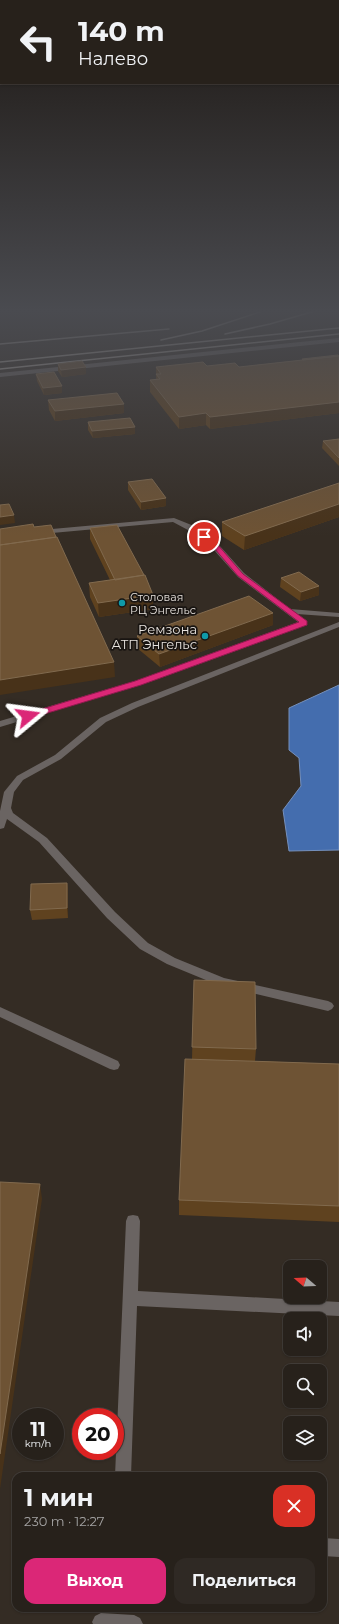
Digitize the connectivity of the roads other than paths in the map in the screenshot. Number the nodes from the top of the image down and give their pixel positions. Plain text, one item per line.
1 (31, 532) edge
2 (287, 611) junction
3 (335, 615) edge
4 (339, 624) edge
5 (0, 724) edge
6 (6, 808) junction
7 (0, 826) edge
8 (328, 1006) dead end
9 (0, 1012) edge
10 (114, 1065) dead end
11 (133, 1221) dead end
12 (129, 1298) junction
13 (339, 1309) edge
14 (123, 1472) edge
15 (327, 1547) edge
16 (339, 1548) edge
17 (100, 1622) dead end
18 (134, 1624) edge

1 - 2 lane
2 - 3 lane
2 - 5 lane
4 - 6 lane
6 - 7 lane
6 - 8 lane
9 - 10 lane
11 - 12 lane
12 - 13 lane
12 - 14 lane
15 - 16 lane
17 - 18 lane

